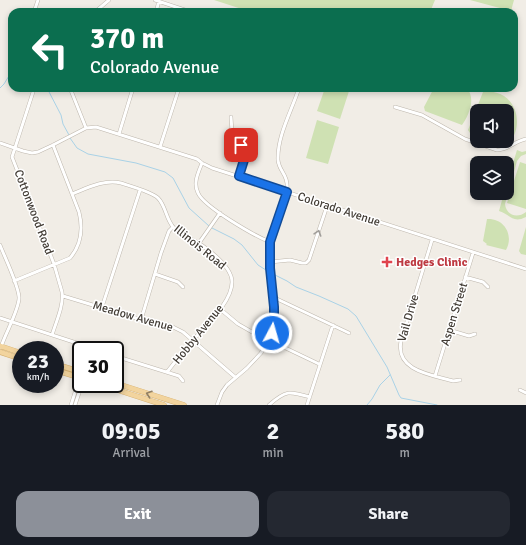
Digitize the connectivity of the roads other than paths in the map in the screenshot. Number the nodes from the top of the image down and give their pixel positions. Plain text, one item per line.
1 (109, 0) edge
2 (155, 0) edge
3 (159, 1) junction
4 (100, 8) edge
5 (157, 8) edge
6 (179, 8) edge
7 (33, 92) edge
8 (72, 92) edge
9 (132, 92) edge
10 (178, 92) edge
11 (297, 92) edge
12 (395, 107) dead end
13 (231, 117) dead end
14 (86, 128) junction
15 (119, 134) junction
16 (526, 139) edge
17 (0, 143) edge
18 (53, 145) junction
19 (160, 147) junction
20 (14, 148) junction
21 (202, 163) junction
22 (239, 176) junction
23 (140, 190) junction
24 (287, 192) junction
25 (72, 194) junction
26 (327, 206) junction
27 (220, 214) junction
28 (173, 227) junction
29 (432, 240) junction
30 (270, 242) junction
31 (199, 243) junction
32 (0, 245) edge
33 (473, 253) junction
34 (270, 262) junction
35 (54, 264) junction
36 (526, 269) edge
37 (229, 271) joint
38 (155, 274) junction
39 (465, 277) junction
40 (14, 281) junction
41 (183, 287) dead end
42 (488, 287) dead end
43 (63, 296) junction
44 (273, 299) junction
45 (102, 307) junction
46 (220, 309) junction
47 (0, 318) edge
48 (141, 320) junction
49 (11, 322) junction
50 (333, 326) junction
51 (449, 330) junction
52 (349, 332) dead end
53 (475, 334) dead end
54 (52, 335) junction
55 (193, 340) junction
56 (268, 340) junction
57 (72, 342) edge
58 (1, 346) edge
59 (12, 350) edge
60 (0, 352) edge
61 (12, 356) edge
62 (124, 359) edge
63 (320, 364) junction
64 (167, 372) junction
65 (434, 376) junction
66 (235, 377) junction
67 (460, 380) dead end
68 (183, 381) dead end
69 (124, 386) edge
70 (124, 392) edge
71 (75, 393) edge
72 (79, 393) edge
73 (310, 397) junction
74 (71, 405) edge
75 (75, 405) edge
76 (164, 405) edge
77 (184, 405) edge
78 (217, 405) edge
79 (269, 405) edge
80 (307, 405) edge

1 - 4 street
2 - 3 street
3 - 5 street
3 - 6 street
7 - 20 street, Cottonwood Road
8 - 14 street
9 - 15 street
10 - 19 street
11 - 24 street
12 - 16 street
13 - 22 street
14 - 15 street, Colorado Avenue
14 - 18 street
15 - 19 street, Colorado Avenue
17 - 20 street
18 - 20 street
18 - 25 street
19 - 21 street, Colorado Avenue
20 - 35 street, Cottonwood Road
21 - 22 street, Colorado Avenue
21 - 27 street
22 - 24 street, Colorado Avenue
23 - 25 street, Illinois Road
23 - 28 street, Illinois Road
23 - 45 street
24 - 26 street, Colorado Avenue
24 - 30 street
25 - 35 street
26 - 29 street, Colorado Avenue
34 -> 26 street
27 - 30 street
27 - 31 street
28 - 31 street, Illinois Road
28 - 38 street
29 - 33 street, Colorado Avenue
29 - 65 street, Vail Drive
30 - 34 street
31 - 37 street, Illinois Road
32 - 40 street
33 - 36 street, Colorado Avenue
33 - 39 street, Aspen Street
34 - 44 street
35 - 40 street
35 - 43 street, Cottonwood Road
37 - 46 street, Hobby Avenue
38 - 41 street
38 - 48 street
39 - 42 street
39 - 51 street, Aspen Street
40 - 49 street
43 - 45 street, Meadow Avenue
43 - 54 street
44 - 50 street
44 - 56 street
45 - 48 street, Meadow Avenue
46 - 55 street, Hobby Avenue
46 - 56 street
47 - 49 street
48 - 55 street, Meadow Avenue
49 - 54 street
49 - 58 street
50 - 52 street
50 - 63 street
51 - 53 street
51 - 65 street, Aspen Street
54 - 57 street
55 - 64 street, Hobby Avenue
55 - 66 street, Meadow Avenue
56 - 63 street
56 - 66 street
58 - 59 main road
60 - 61 main road
62 - 64 street
63 - 73 street
64 - 68 street
65 - 67 street, Vail Drive
66 - 78 street
77 -> 69 main road
70 - 76 main road
71 - 74 street
72 - 75 street
73 - 79 street
73 - 80 street

